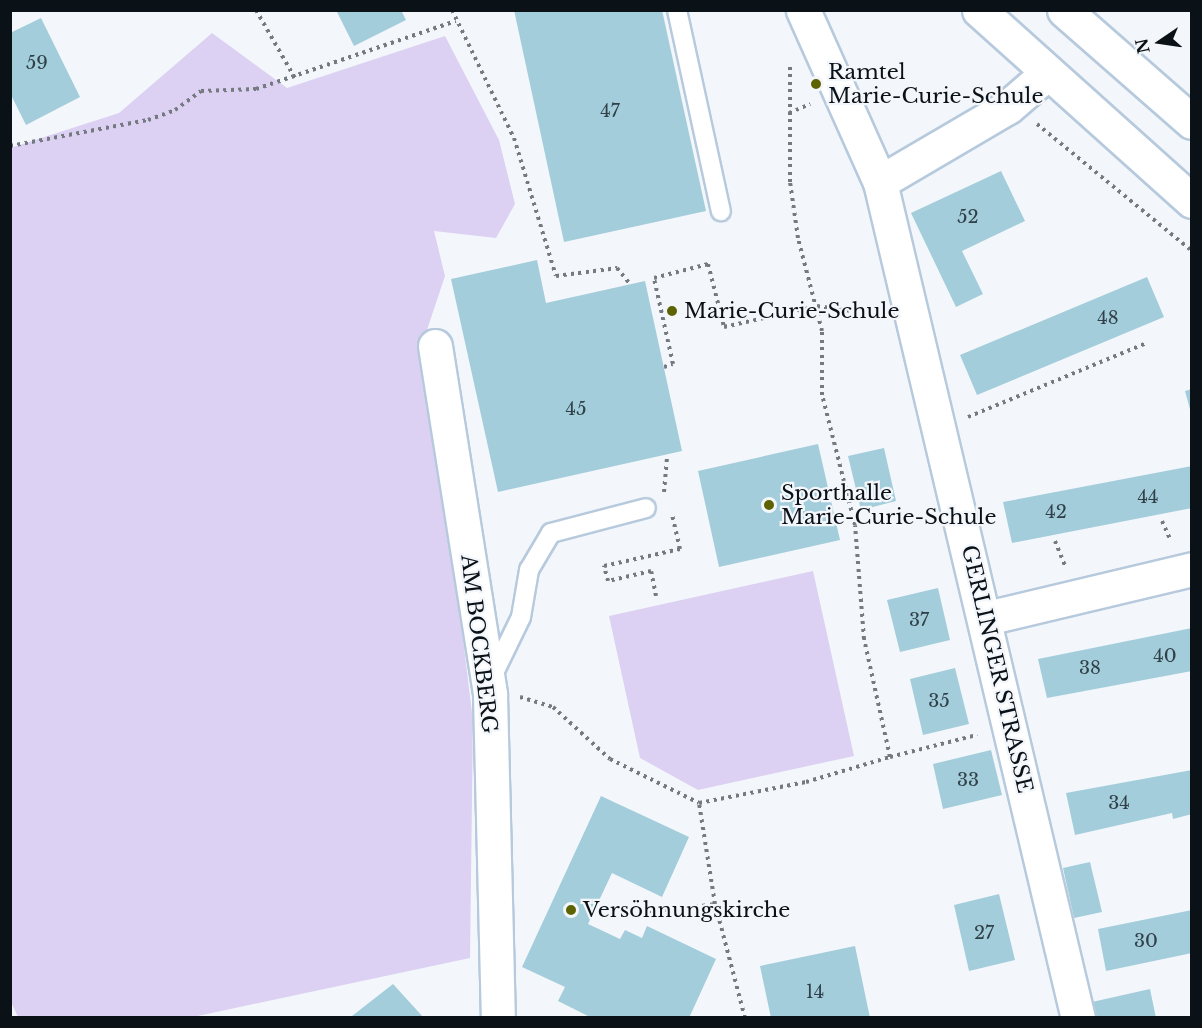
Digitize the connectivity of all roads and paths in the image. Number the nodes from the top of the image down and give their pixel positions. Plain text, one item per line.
1 (256, 10) edge
2 (452, 10) edge
3 (677, 10) edge
4 (979, 10) edge
5 (1064, 10) edge
6 (807, 18) edge
7 (456, 21) junction
8 (1045, 75) junction
9 (295, 78) junction
10 (1008, 107) junction
11 (1191, 122) edge
12 (10, 146) edge
13 (880, 182) junction
14 (1191, 201) edge
15 (721, 211) dead end
16 (1191, 250) edge
17 (630, 284) dead end
18 (817, 306) junction
19 (914, 320) junction
20 (1144, 344) dead end
21 (435, 346) dead end
22 (664, 367) dead end
23 (940, 429) junction
24 (667, 455) dead end
25 (667, 490) junction
26 (646, 508) joint
27 (1191, 569) edge
28 (656, 596) dead end
29 (987, 618) junction
30 (489, 690) junction
31 (1010, 727) junction
32 (890, 756) junction
33 (699, 803) junction
34 (715, 904) junction
35 (643, 914) dead end
36 (498, 1017) edge
37 (745, 1017) edge
38 (1078, 1017) edge

1 - 9 path
2 - 7 path
3 - 15 lane
4 - 8 street
5 - 11 street
6 - 13 street, GERLINGER STRASSE
6 - 18 path
7 - 9 path
7 - 17 path
8 - 10 street
8 - 14 street
9 - 12 path
10 - 13 street
10 - 16 path
13 - 19 street, GERLINGER STRASSE
18 - 19 path
18 - 22 path
18 - 32 path
19 - 23 street, GERLINGER STRASSE
20 - 23 path
21 - 30 street, AM BOCKBERG
23 - 29 street, GERLINGER STRASSE
24 - 25 path
25 - 26 path
25 - 28 path
26 - 30 lane
27 - 29 street
29 - 31 street, GERLINGER STRASSE
30 - 33 path
30 - 36 street, AM BOCKBERG
31 - 32 path
31 - 38 street, GERLINGER STRASSE
32 - 33 path
33 - 34 path
34 - 35 path
34 - 37 path

